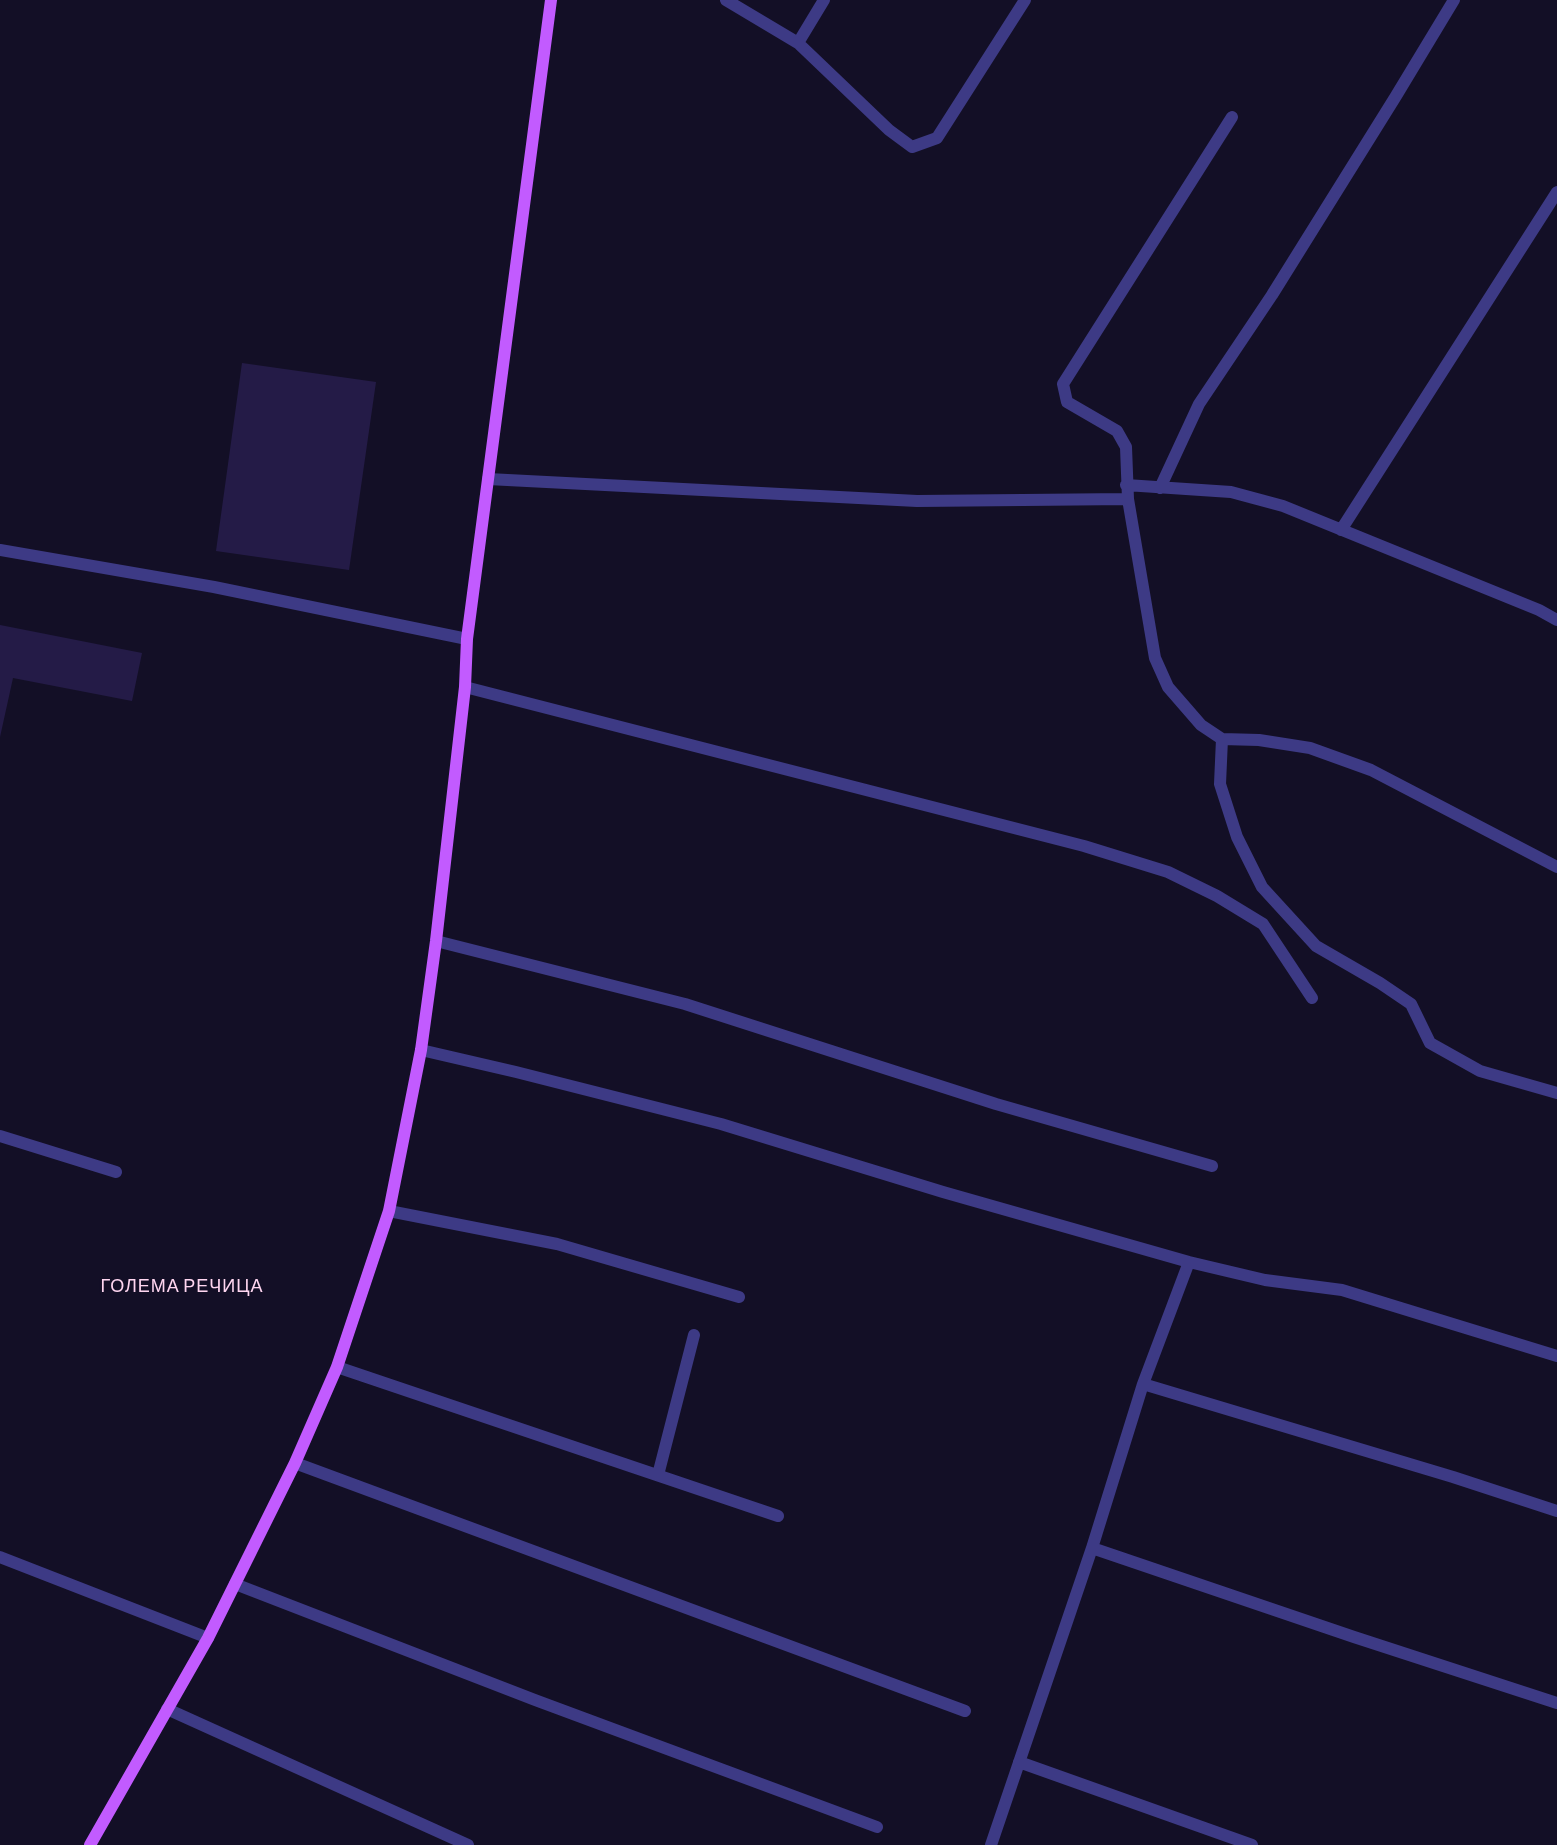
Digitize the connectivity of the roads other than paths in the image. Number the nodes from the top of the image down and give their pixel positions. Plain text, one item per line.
1 (551, 0) edge
2 (726, 0) edge
3 (824, 0) edge
4 (1025, 0) edge
5 (1454, 0) edge
6 (798, 44) junction
7 (1232, 117) dead end
8 (1557, 192) edge
9 (488, 479) junction
10 (1126, 485) junction
11 (1160, 488) junction
12 (1128, 499) junction
13 (1340, 530) junction
14 (0, 550) edge
15 (1557, 620) edge
16 (467, 639) junction
17 (465, 688) junction
18 (1222, 739) junction
19 (1557, 867) edge
20 (436, 941) junction
21 (1312, 998) dead end
22 (421, 1050) junction
23 (1557, 1093) edge
24 (0, 1136) edge
25 (1212, 1166) dead end
26 (116, 1172) dead end
27 (389, 1211) junction
28 (1188, 1262) junction
29 (739, 1297) dead end
30 (694, 1335) dead end
31 (1557, 1356) edge
32 (337, 1367) junction
33 (1143, 1384) junction
34 (295, 1462) junction
35 (658, 1476) junction
36 (1557, 1511) edge
37 (778, 1516) dead end
38 (1092, 1548) junction
39 (0, 1557) edge
40 (235, 1584) junction
41 (208, 1638) junction
42 (1557, 1703) edge
43 (167, 1709) junction
44 (965, 1711) dead end
45 (1019, 1762) junction
46 (877, 1827) dead end
47 (90, 1845) edge
48 (468, 1845) edge
49 (991, 1845) edge
50 (1252, 1845) edge

1 - 9 main road
2 - 6 street
3 - 6 street
4 - 6 street
5 - 11 street
7 - 10 street
8 - 13 street
9 - 12 street
9 - 16 main road
10 - 11 street
10 - 12 street
11 - 13 street
12 - 18 street
13 - 15 street
14 - 16 street
16 - 17 main road
17 - 20 main road
17 - 21 street
18 - 19 street
18 - 23 street
20 - 22 main road
20 - 25 street
22 - 27 main road
22 - 28 street
24 - 26 street
27 - 29 street
27 - 32 main road
28 - 31 street
28 - 33 street
30 - 35 street
32 - 34 main road
32 - 35 street
33 - 36 street
33 - 38 street
34 - 40 main road
34 - 44 street
35 - 37 street
38 - 42 street
38 - 45 street
39 - 41 street
40 - 41 main road
40 - 46 street
41 - 43 main road
43 - 47 main road
43 - 48 street
45 - 49 street
45 - 50 street

